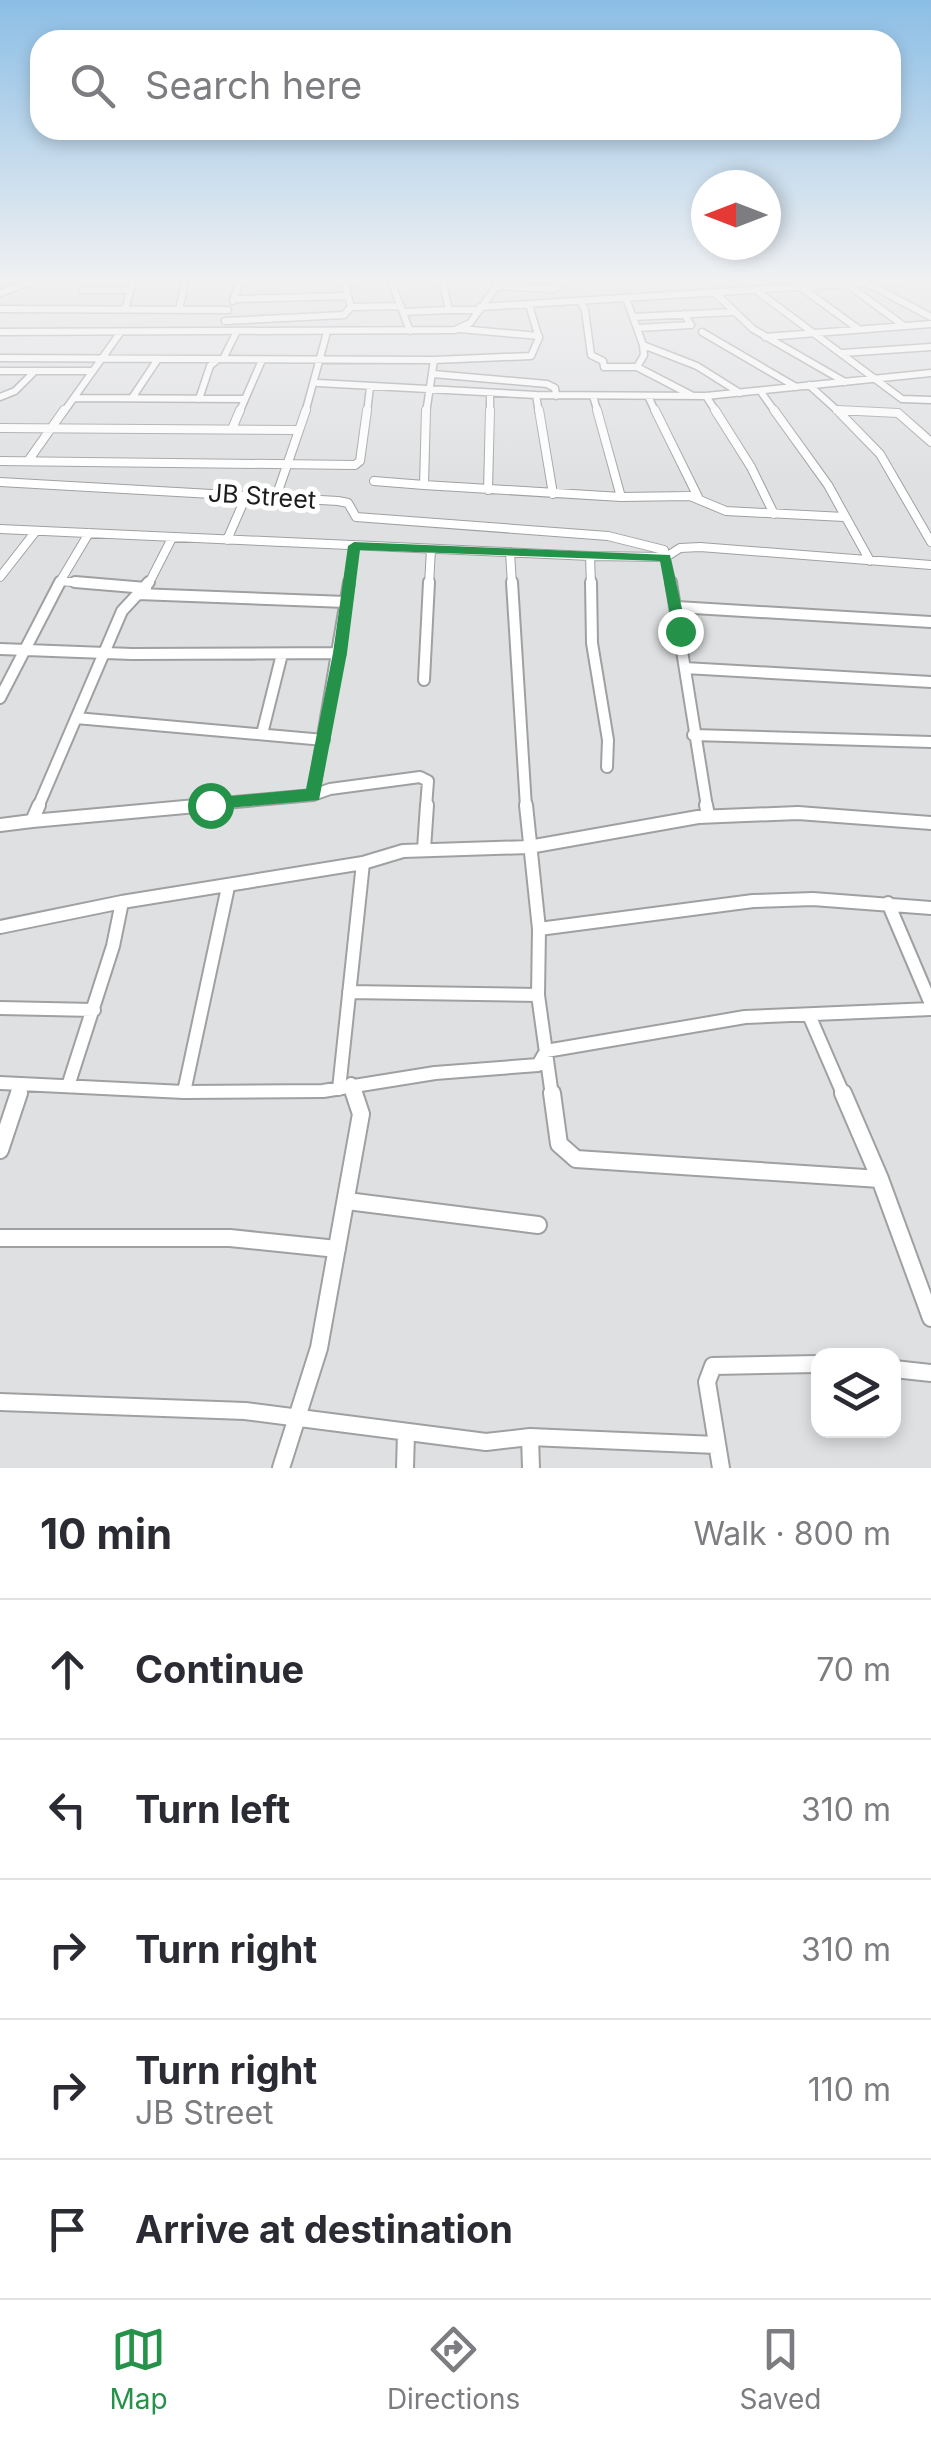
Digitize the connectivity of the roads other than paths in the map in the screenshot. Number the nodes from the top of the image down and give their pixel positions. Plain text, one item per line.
1 (110, 348) edge
2 (227, 348) edge
3 (325, 348) edge
4 (535, 348) edge
5 (590, 348) edge
6 (642, 348) edge
7 (649, 348) edge
8 (728, 348) edge
9 (784, 348) edge
10 (832, 348) edge
11 (925, 348) edge
12 (842, 354) junction
13 (0, 358) edge
14 (104, 358) junction
15 (158, 359) junction
16 (220, 359) junction
17 (262, 360) junction
18 (323, 360) junction
19 (434, 360) junction
20 (637, 367) junction
21 (0, 371) edge
22 (35, 371) junction
23 (94, 371) junction
24 (931, 373) edge
25 (433, 374) junction
26 (875, 378) junction
27 (845, 382) junction
28 (318, 383) junction
29 (809, 385) junction
30 (370, 386) junction
31 (796, 388) junction
32 (427, 390) junction
33 (760, 392) junction
34 (490, 393) junction
35 (741, 394) junction
36 (536, 395) junction
37 (0, 396) edge
38 (556, 396) junction
39 (592, 396) junction
40 (648, 396) junction
41 (692, 396) junction
42 (706, 396) junction
43 (74, 398) junction
44 (132, 398) junction
45 (199, 399) junction
46 (245, 399) junction
47 (931, 400) edge
48 (840, 413) junction
49 (0, 428) edge
50 (232, 429) junction
51 (52, 430) junction
52 (298, 430) junction
53 (931, 442) edge
54 (0, 462) edge
55 (28, 462) junction
56 (286, 464) junction
57 (374, 481) dead end
58 (0, 482) edge
59 (424, 485) junction
60 (488, 490) junction
61 (246, 494) junction
62 (553, 494) junction
63 (698, 497) junction
64 (276, 498) junction
65 (622, 498) junction
66 (774, 514) junction
67 (844, 517) junction
68 (0, 529) edge
69 (36, 530) junction
70 (89, 533) junction
71 (928, 533) edge
72 (172, 538) junction
73 (227, 540) junction
74 (931, 542) edge
75 (354, 546) junction
76 (431, 550) junction
77 (510, 552) junction
78 (590, 556) junction
79 (666, 558) junction
80 (870, 560) junction
81 (931, 565) edge
82 (0, 576) edge
83 (60, 581) junction
84 (142, 591) junction
85 (346, 602) junction
86 (678, 606) junction
87 (931, 622) edge
88 (24, 647) junction
89 (0, 649) edge
90 (106, 651) junction
91 (340, 653) junction
92 (282, 654) junction
93 (685, 668) junction
94 (424, 680) dead end
95 (931, 682) edge
96 (0, 698) edge
97 (76, 718) junction
98 (262, 734) junction
99 (692, 734) junction
100 (324, 740) junction
101 (931, 742) edge
102 (607, 767) dead end
103 (313, 796) junction
104 (708, 816) junction
105 (32, 822) junction
106 (931, 823) edge
107 (0, 825) edge
108 (529, 846) junction
109 (424, 849) junction
110 (363, 863) junction
111 (228, 887) junction
112 (122, 902) junction
113 (888, 903) junction
114 (931, 908) edge
115 (0, 927) edge
116 (539, 929) junction
117 (349, 992) junction
118 (538, 995) junction
119 (931, 1006) edge
120 (0, 1008) edge
121 (94, 1010) junction
122 (809, 1015) junction
123 (546, 1051) junction
124 (0, 1083) edge
125 (22, 1084) junction
126 (68, 1086) junction
127 (345, 1087) junction
128 (184, 1092) junction
129 (0, 1150) edge
130 (880, 1179) junction
131 (347, 1201) junction
132 (538, 1225) dead end
133 (0, 1238) edge
134 (337, 1249) junction
135 (927, 1289) edge
136 (931, 1318) edge
137 (811, 1364) edge
138 (901, 1370) edge
139 (931, 1373) edge
140 (0, 1402) edge
141 (300, 1418) junction
142 (406, 1432) junction
143 (530, 1438) junction
144 (716, 1445) junction
145 (282, 1468) edge
146 (405, 1468) edge
147 (531, 1468) edge
148 (721, 1468) edge

1 - 14 street
2 - 16 street
3 - 18 street
4 - 19 street
5 - 20 street
6 - 20 street
7 - 35 street
8 - 31 street
9 - 27 street
10 - 12 street
11 - 12 street
12 - 26 street
13 - 14 street
14 - 15 street
14 - 23 street
15 - 16 street
15 - 44 street
16 - 17 street
16 - 45 street
17 - 18 street
17 - 46 street
18 - 19 street
18 - 28 street
19 - 25 street
20 - 41 street
21 - 22 street
22 - 23 street
22 - 37 street
23 - 43 street
24 - 26 street
25 - 32 street
25 - 38 street
26 - 27 street
26 - 47 street
27 - 29 street
28 - 30 street
28 - 52 street
29 - 31 street
29 - 48 street
30 - 32 street
30 - 56 street
31 - 33 street
32 - 34 street
32 - 59 street
33 - 35 street
33 - 67 street
34 - 36 street
34 - 60 street
35 - 42 street
36 - 38 street
36 - 62 street
38 - 39 street
39 - 40 street
39 - 65 street
40 - 41 street
40 - 63 street
41 - 42 street
42 - 66 street
43 - 44 street
43 - 51 street
44 - 45 street
45 - 46 street
46 - 50 street
48 - 53 street
48 - 71 street
49 - 51 street
50 - 51 street
50 - 52 street
51 - 55 street
52 - 56 street
54 - 55 street
55 - 56 street
56 - 64 street
57 - 59 street
58 - 61 street, JB Street
59 - 60 street
60 - 62 street
61 - 64 street, JB Street
61 - 73 street
62 - 65 street
63 - 65 street
63 - 66 street
64 - 79 street, JB Street
66 - 67 street
67 - 80 street
68 - 69 street
69 - 70 street
69 - 82 street
70 - 72 street
70 - 83 street
71 - 74 street
72 - 73 street
72 - 84 street
73 - 75 street
75 - 76 street
75 - 85 street
76 - 77 street
76 - 94 street
77 - 78 street
77 - 108 street
78 - 79 street
78 - 102 street
79 - 80 street
79 - 86 street
80 - 81 street
83 - 84 street
83 - 88 street
84 - 85 street
84 - 90 street
85 - 91 street
86 - 87 street
86 - 93 street
88 - 89 street
88 - 90 street
88 - 96 street
90 - 92 street
90 - 97 street
91 - 92 street
91 - 100 street
92 - 98 street
93 - 95 street
93 - 99 street
97 - 98 street
97 - 105 street
98 - 100 street
99 - 101 street
99 - 104 street
100 - 103 street
103 - 105 street
103 - 109 street
104 - 106 street
104 - 108 street
105 - 107 street
108 - 109 street
108 - 116 street
109 - 110 street
110 - 111 street
110 - 117 street
111 - 112 street
111 - 128 street
112 - 115 street
112 - 121 street
113 - 114 street
113 - 116 street
113 - 119 street
116 - 118 street
117 - 118 street
117 - 127 street
118 - 123 street
119 - 122 street
120 - 121 street
121 - 126 street
122 - 123 street
122 - 130 street
123 - 127 street
123 - 130 street
124 - 125 street
125 - 126 street
125 - 129 street
126 - 128 street
127 - 128 street
127 - 131 street
130 - 135 street
131 - 132 street
131 - 134 street
133 - 134 street
134 - 141 street
135 - 136 street
137 - 144 street
138 - 139 street
140 - 141 street
141 - 142 street
141 - 145 street
142 - 143 street
142 - 146 street
143 - 144 street
143 - 147 street
144 - 148 street

